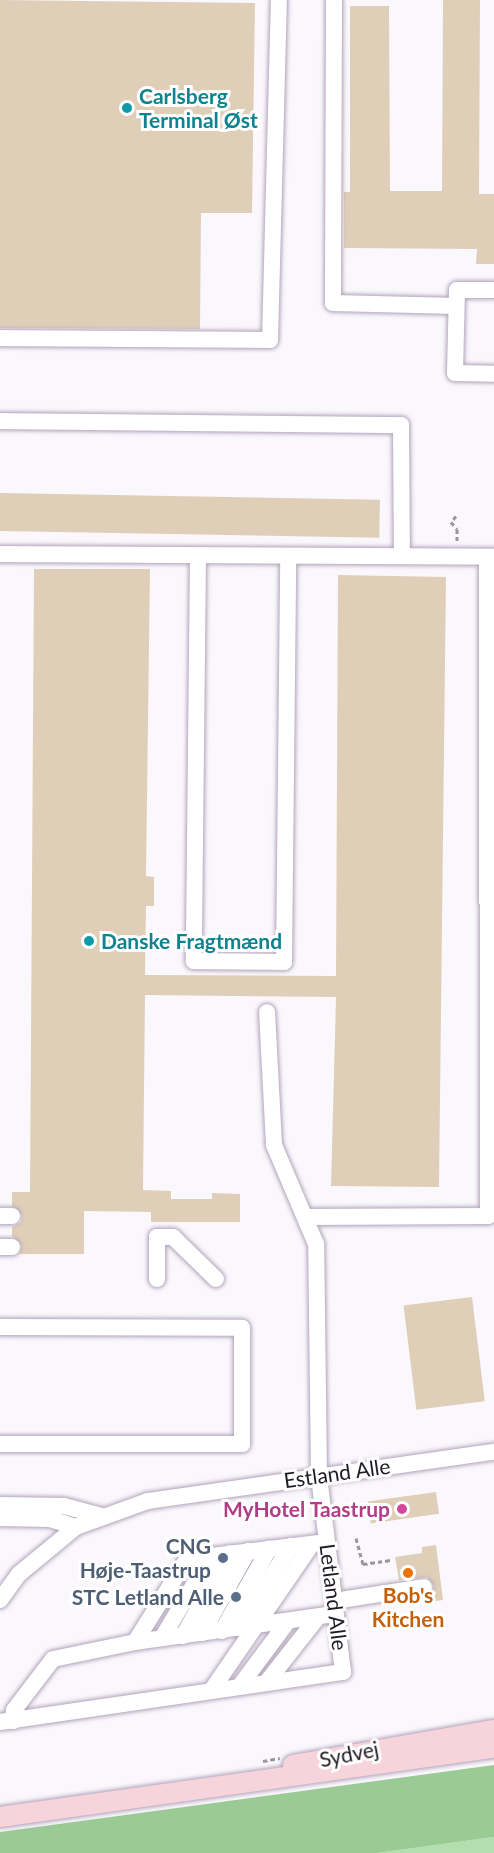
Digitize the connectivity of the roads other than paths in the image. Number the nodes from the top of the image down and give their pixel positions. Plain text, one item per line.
1 (279, 0) edge
2 (334, 0) edge
3 (494, 290) edge
4 (456, 306) junction
5 (0, 338) edge
6 (494, 374) edge
7 (0, 422) edge
8 (0, 554) edge
9 (198, 556) junction
10 (288, 556) junction
11 (402, 556) junction
12 (490, 557) edge
13 (267, 1012) dead end
14 (304, 1217) junction
15 (157, 1279) dead end
16 (216, 1279) dead end
17 (0, 1327) edge
18 (0, 1444) edge
19 (494, 1452) edge
20 (319, 1476) junction
21 (0, 1505) edge
22 (100, 1516) junction
23 (0, 1518) edge
24 (76, 1527) junction
25 (320, 1543) junction
26 (291, 1546) junction
27 (269, 1549) junction
28 (248, 1551) junction
29 (230, 1553) junction
30 (211, 1556) junction
31 (424, 1587) dead end
32 (0, 1600) edge
33 (334, 1607) junction
34 (268, 1624) junction
35 (202, 1633) junction
36 (183, 1636) junction
37 (162, 1638) junction
38 (135, 1642) junction
39 (232, 1688) junction
40 (6, 1722) edge
41 (494, 1730) edge
42 (494, 1748) edge
43 (206, 1787) junction
44 (0, 1817) edge

1 - 5 street
2 - 4 street
3 - 4 street
4 - 6 street
7 - 11 street
8 - 9 street
9 - 10 street
9 - 10 street
10 - 11 street
11 - 12 street
12 - 14 street
13 - 14 street, Letland Alle
14 - 20 street, Letland Alle
15 - 16 street
17 - 18 street
19 - 20 street, Estland Alle
20 - 22 street, Estland Alle
20 - 25 street, Letland Alle
21 - 22 street
22 - 24 street, Estland Alle
23 - 24 street
24 - 32 street, Estland Alle
25 - 26 street
25 - 33 street, Letland Alle
25 - 34 street
26 - 27 street
26 - 34 street
27 - 28 street
27 - 34 street
28 - 29 street
28 - 35 street
29 - 30 street
29 - 36 street
30 - 37 street
30 - 38 street
31 - 33 street
33 - 34 street
33 - 39 street, Letland Alle
34 - 35 street
34 - 39 street
34 - 39 street
34 - 39 street
35 - 36 street
36 - 37 street
37 - 38 street
38 - 40 street
39 - 40 street, Letland Alle
41 - 43 main road, Sydvej
42 - 43 main road, Sydvej
43 - 44 main road, Sydvej

